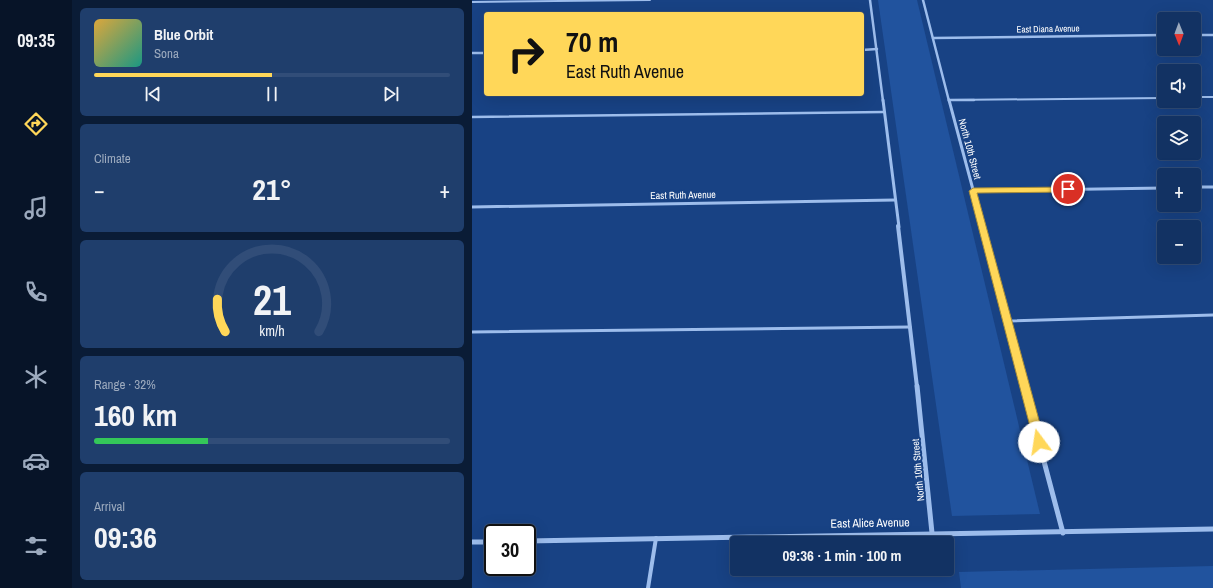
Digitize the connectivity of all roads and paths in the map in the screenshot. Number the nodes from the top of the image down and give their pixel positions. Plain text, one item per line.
1 (650, 0) edge
2 (870, 0) edge
3 (923, 0) edge
4 (472, 2) edge
5 (1157, 35) edge
6 (1201, 35) edge
7 (1213, 35) edge
8 (933, 38) junction
9 (864, 50) edge
10 (877, 50) junction
11 (472, 53) edge
12 (484, 53) edge
13 (1201, 97) edge
14 (1213, 97) edge
15 (1157, 98) edge
16 (949, 100) junction
17 (884, 112) junction
18 (472, 117) edge
19 (1213, 187) edge
20 (1157, 188) edge
21 (1201, 188) edge
22 (973, 191) junction
23 (895, 200) junction
24 (472, 207) edge
25 (1213, 315) edge
26 (1008, 321) junction
27 (911, 327) junction
28 (472, 332) edge
29 (1213, 529) edge
30 (932, 533) junction
31 (1063, 533) junction
32 (656, 538) junction
33 (536, 541) edge
34 (472, 542) edge
35 (484, 542) edge
36 (648, 588) edge

1 - 4 lane
2 - 10 street, North 10th Street
3 - 8 street, North 10th Street
5 - 8 street, East Diana Avenue
6 - 7 street
8 - 16 street, North 10th Street
9 - 10 street
10 - 17 street, North 10th Street
11 - 12 street
13 - 14 lane
15 - 16 lane
16 - 22 street, North 10th Street
17 - 18 lane
17 - 23 street, North 10th Street
19 - 21 street
20 - 22 street
22 - 26 street, North 10th Street
23 - 24 street, East Ruth Avenue
23 - 27 street, North 10th Street
25 - 26 lane
26 - 31 street, North 10th Street
27 - 28 lane
27 - 30 street, North 10th Street
29 - 31 street, East Alice Avenue
30 - 31 street, East Alice Avenue
30 - 32 street, East Alice Avenue
32 - 33 street, East Alice Avenue
32 - 36 lane
34 - 35 street

